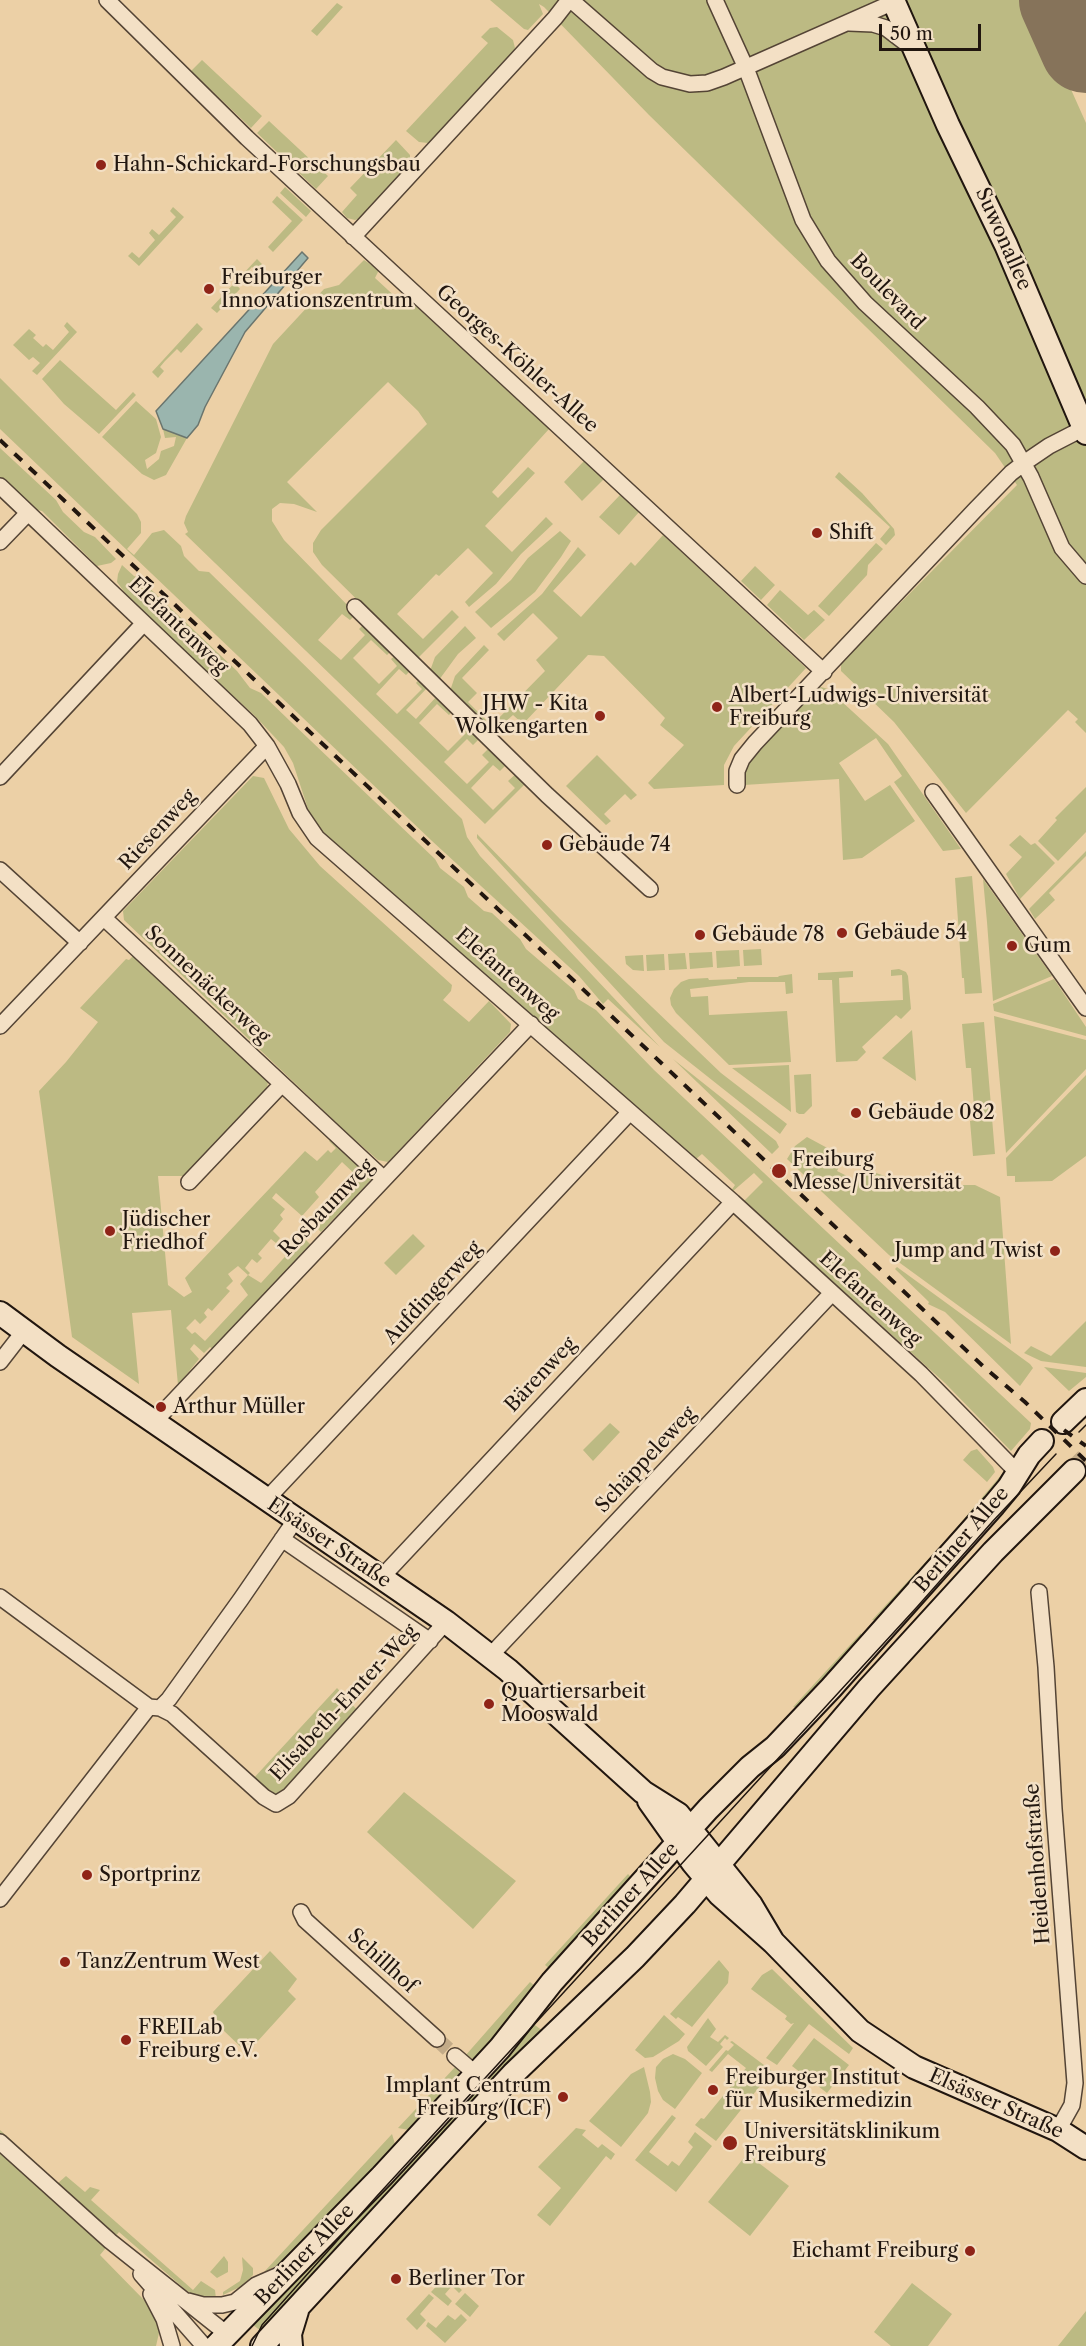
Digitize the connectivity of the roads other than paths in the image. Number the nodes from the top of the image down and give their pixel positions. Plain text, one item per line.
1 (107, 0) edge
2 (570, 0) edge
3 (715, 0) edge
4 (893, 1) edge
5 (843, 23) junction
6 (914, 48) junction
7 (746, 68) junction
8 (353, 237) junction
9 (1085, 430) edge
10 (1024, 463) junction
11 (0, 486) edge
12 (28, 513) junction
13 (0, 542) edge
14 (1086, 576) edge
15 (355, 608) dead end
16 (144, 623) junction
17 (824, 672) junction
18 (267, 746) junction
19 (0, 777) edge
20 (736, 785) dead end
21 (933, 792) dead end
22 (0, 870) edge
23 (650, 889) dead end
24 (104, 918) junction
25 (80, 943) junction
26 (1086, 1008) edge
27 (531, 1024) junction
28 (0, 1026) edge
29 (282, 1084) junction
30 (629, 1113) junction
31 (384, 1179) junction
32 (189, 1182) dead end
33 (733, 1202) junction
34 (832, 1293) junction
35 (0, 1312) edge
36 (24, 1331) junction
37 (0, 1362) edge
38 (1086, 1400) edge
39 (154, 1422) junction
40 (1063, 1422) dead end
41 (1042, 1441) dead end
42 (1074, 1471) tunnel mouth
43 (1017, 1472) junction
44 (266, 1500) junction
45 (296, 1519) junction
46 (282, 1539) junction
47 (381, 1578) junction
48 (1039, 1592) dead end
49 (0, 1597) edge
50 (446, 1622) junction
51 (430, 1641) junction
52 (490, 1656) junction
53 (155, 1707) junction
54 (684, 1836) junction
55 (712, 1872) junction
56 (0, 1899) edge
57 (301, 1912) dead end
58 (437, 2039) tunnel mouth
59 (455, 2056) tunnel mouth
60 (476, 2074) junction
61 (1058, 2130) junction
62 (0, 2142) edge
63 (1086, 2148) edge
64 (132, 2259) junction
65 (290, 2272) junction
66 (143, 2278) junction
67 (185, 2300) junction
68 (298, 2309) junction
69 (228, 2342) edge
70 (172, 2346) edge
71 (204, 2346) edge
72 (262, 2346) edge
73 (291, 2346) edge

1 - 8 street, Georges-Köhler-Allee
2 - 7 street
2 - 8 street
3 - 7 street, Boulevard
4 - 5 street
4 - 6 main road, Suwonallee
5 - 6 street
5 - 7 street
6 - 9 main road, Suwonallee
7 - 10 street, Boulevard
8 - 17 street, Georges-Köhler-Allee
9 - 10 street
10 - 14 street, Boulevard
10 - 17 street
11 - 12 street, Elefantenweg
12 - 13 street
12 - 16 street, Elefantenweg
15 - 23 street
16 - 18 street, Elefantenweg
16 - 19 street
17 - 20 street
18 - 24 street, Riesenweg
18 - 27 street, Elefantenweg
21 - 26 street
22 - 25 street
24 - 25 street, Riesenweg
24 - 29 street, Sonnenäckerweg
25 - 28 street, Riesenweg
27 - 30 street, Elefantenweg
27 - 31 street, Rosbaumweg
29 - 31 street, Sonnenäckerweg
29 - 32 street
30 - 33 street, Elefantenweg
30 - 44 street, Aufdingerweg
31 - 39 street, Rosbaumweg
33 - 34 street, Elefantenweg
33 - 47 street, Bärenweg
34 - 43 street, Elefantenweg
34 - 52 street, Schäppeleweg
35 - 36 main road, Elsässer Straße
36 - 37 street
36 - 39 main road, Elsässer Straße
38 - 40 main road
39 - 44 main road, Elsässer Straße
41 - 43 main road, Berliner Allee
42 - 55 main road, Berliner Allee
43 - 54 main road, Berliner Allee
44 - 45 main road, Elsässer Straße
45 - 46 street
45 - 47 main road, Elsässer Straße
46 - 51 street
46 - 53 street
47 - 50 main road, Elsässer Straße
48 - 61 street, Heidenhofstraße
49 - 53 street
50 - 51 street, Elisabeth-Emter-Weg
50 - 52 main road, Elsässer Straße
51 - 53 street, Elisabeth-Emter-Weg
52 - 54 main road, Elsässer Straße
53 - 56 street
54 - 55 main road, Elsässer Straße
54 - 60 main road, Berliner Allee
55 - 61 main road, Elsässer Straße
55 - 68 main road, Berliner Allee
57 - 58 street, Schillhof
59 - 60 street
60 - 65 main road, Berliner Allee
61 - 63 main road, Elsässer Straße
62 - 64 street
64 - 66 street
64 - 67 street
65 - 67 street
65 - 69 main road, Berliner Allee
66 - 70 street
66 - 71 street
67 - 69 street
68 - 72 main road, Berliner Allee
68 - 73 main road

